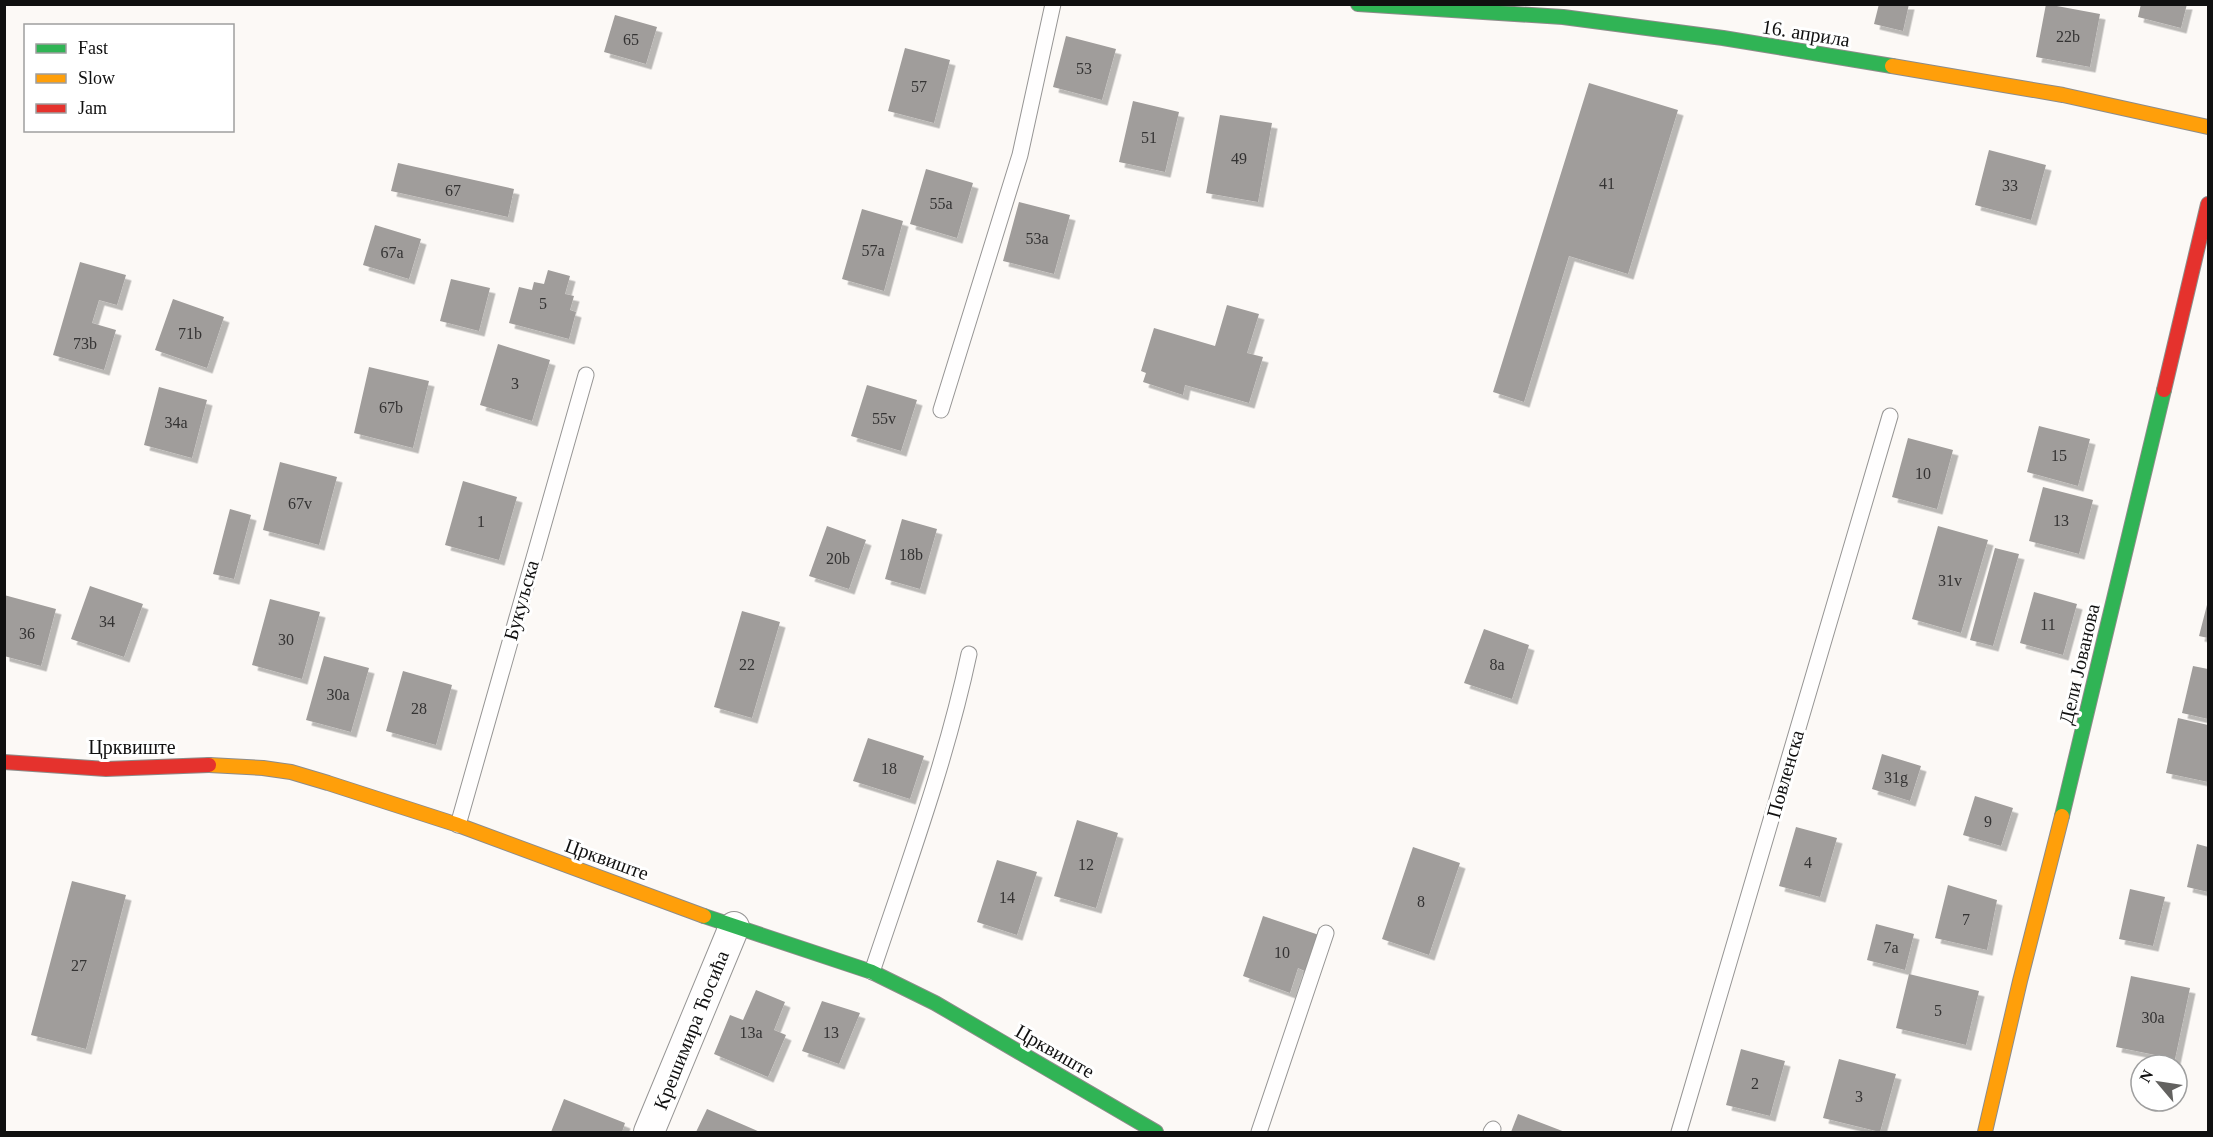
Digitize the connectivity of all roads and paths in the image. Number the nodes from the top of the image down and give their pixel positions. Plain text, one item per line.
1 (1053, 4) edge
2 (1358, 4) edge
3 (2208, 127) edge
4 (2208, 204) edge
5 (586, 375) dead end
6 (941, 410) dead end
7 (1890, 416) dead end
8 (969, 654) dead end
9 (4, 762) edge
10 (458, 825) junction
11 (734, 927) junction
12 (1326, 933) dead end
13 (872, 972) junction
14 (649, 1132) edge
15 (1156, 1132) edge
16 (1259, 1132) edge
17 (1679, 1132) edge
18 (1985, 1132) edge

1 - 6 lane
2 - 3 street, 16. априла
4 - 18 street, Дели Јованова
5 - 10 lane, Букуљска
7 - 17 lane, Повленска
8 - 13 lane
9 - 10 street, Црквиште
10 - 11 street, Црквиште
11 - 13 street, Црквиште
11 - 14 street, Крешимира Ћосића
12 - 16 lane
13 - 15 street, Црквиште

